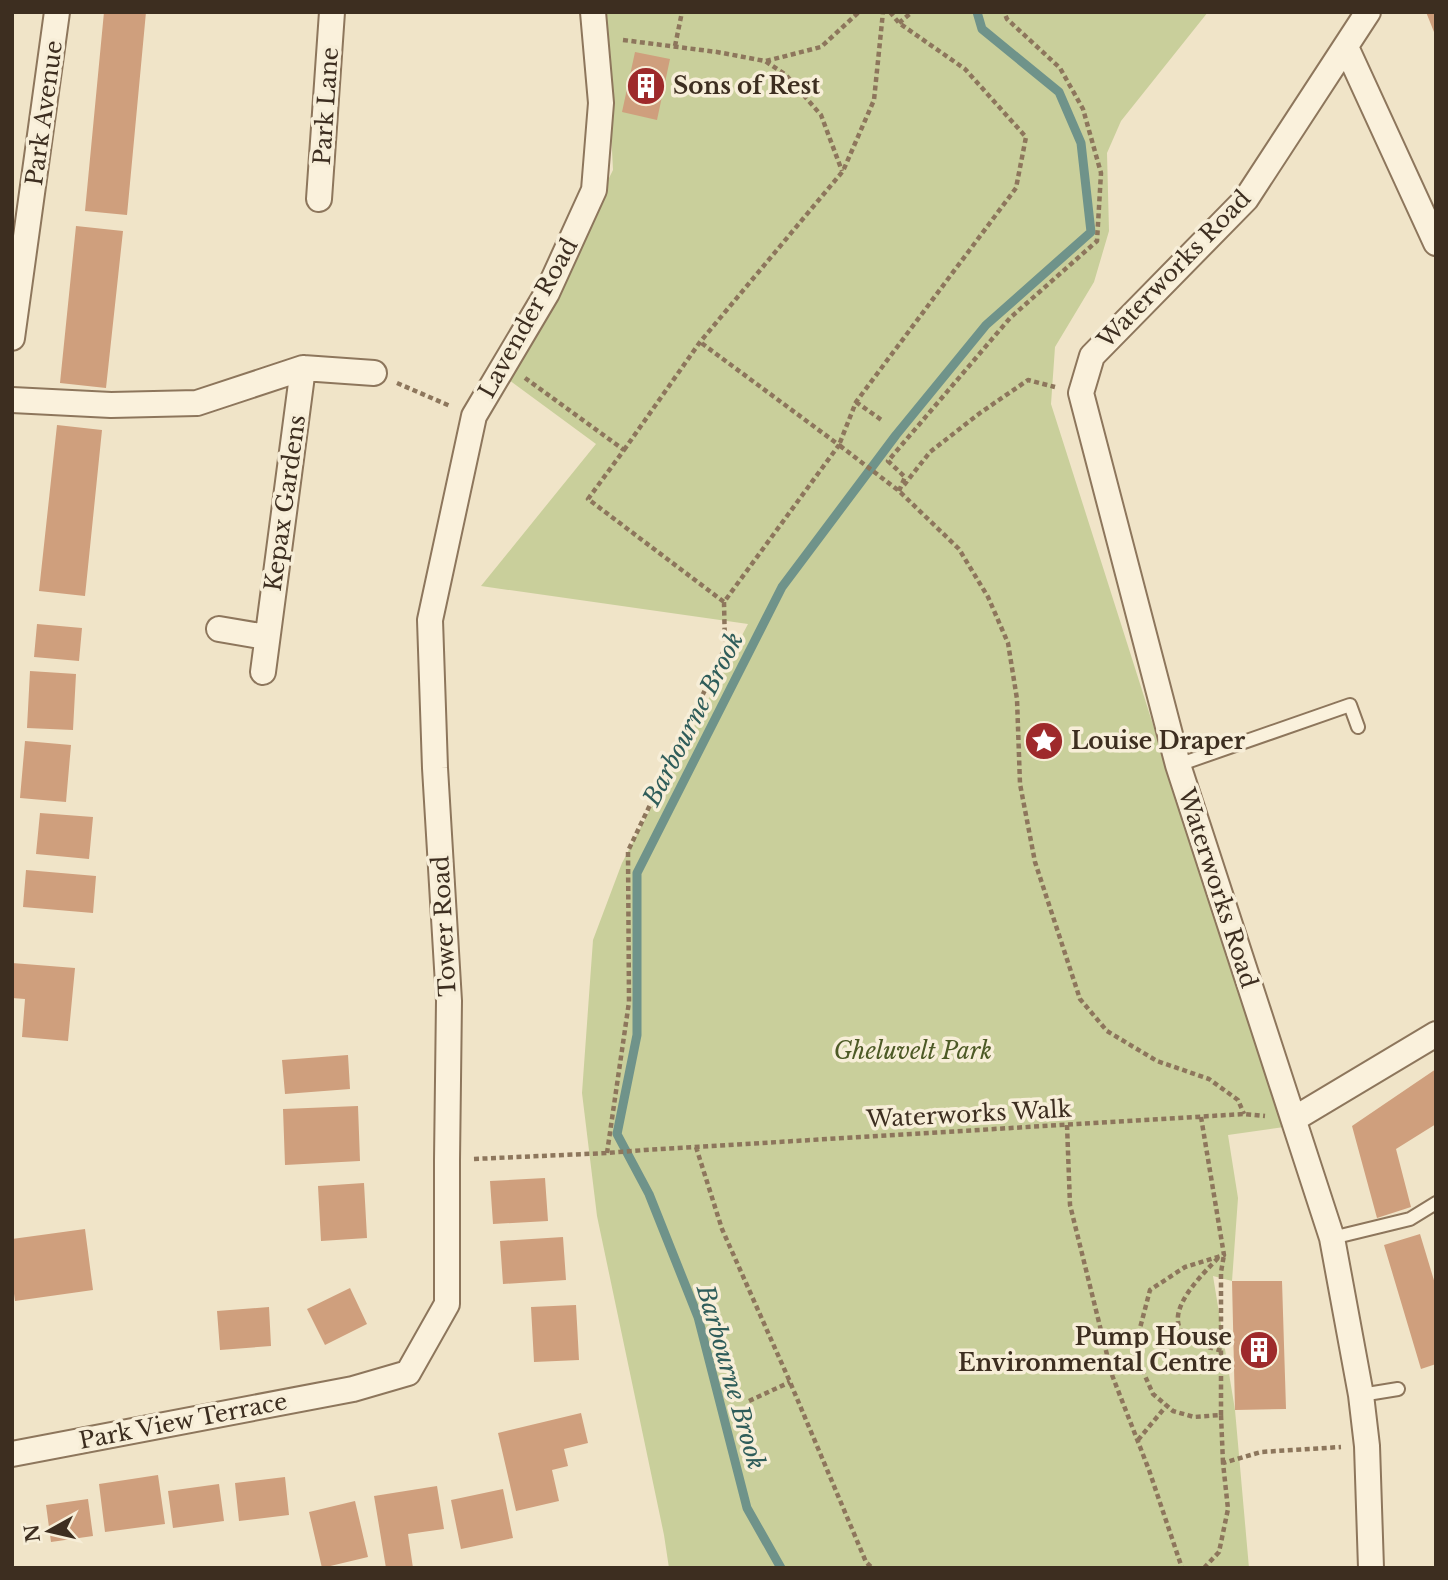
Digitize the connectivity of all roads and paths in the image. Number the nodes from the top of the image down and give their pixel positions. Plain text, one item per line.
1 (57, 12) edge
2 (332, 12) edge
3 (682, 12) edge
4 (859, 12) edge
5 (883, 12) edge
6 (890, 12) edge
7 (912, 12) edge
8 (1004, 12) edge
9 (1368, 12) edge
10 (900, 23) junction
11 (593, 24) edge
12 (675, 46) junction
13 (1346, 47) junction
14 (765, 61) junction
15 (843, 171) junction
16 (319, 199) dead end
17 (1436, 243) edge
18 (12, 338) edge
19 (700, 342) junction
20 (505, 363) junction
21 (303, 368) junction
22 (374, 373) joint
23 (1081, 393) junction
24 (12, 400) edge
25 (856, 402) junction
26 (474, 416) junction
27 (883, 421) dead end
28 (839, 445) junction
29 (624, 450) junction
30 (899, 491) junction
31 (724, 602) junction
32 (219, 629) dead end
33 (266, 637) junction
34 (263, 671) dead end
35 (1358, 727) dead end
36 (1178, 765) junction
37 (1436, 1034) edge
38 (1244, 1114) junction
39 (1201, 1117) junction
40 (1294, 1119) junction
41 (1068, 1125) junction
42 (696, 1147) junction
43 (607, 1153) junction
44 (447, 1160) junction
45 (1436, 1203) edge
46 (1332, 1238) junction
47 (1221, 1256) junction
48 (1222, 1351) junction
49 (790, 1382) junction
50 (353, 1388) joint
51 (1398, 1389) dead end
52 (1361, 1395) junction
53 (749, 1401) dead end
54 (1167, 1405) junction
55 (1221, 1415) junction
56 (1138, 1441) junction
57 (1367, 1446) junction
58 (12, 1454) edge
59 (1223, 1463) junction
60 (872, 1568) edge
61 (1182, 1568) edge
62 (1204, 1568) edge
63 (1371, 1568) edge

1 - 18 street, Park Avenue
2 - 16 street, Park Lane
3 - 12 path
4 - 14 path
5 - 15 path
6 - 10 path
7 - 10 path
8 - 30 path
9 - 13 street, Waterworks Road
10 - 25 path
11 - 12 path
11 - 20 street, Lavender Road
12 - 14 path
13 - 17 street
13 - 23 street, Waterworks Road
14 - 15 path
15 - 19 path
19 - 28 path
19 - 29 path
20 - 26 street, Lavender Road
20 - 29 path
21 - 22 street
21 - 24 street
21 - 33 street, Kepax Gardens
22 - 26 path
23 - 30 path
23 - 36 street, Waterworks Road
25 - 27 path
25 - 28 path
26 - 44 street, Tower Road
28 - 30 path
28 - 31 path
29 - 31 path
30 - 38 path
31 - 43 path
32 - 33 street
33 - 34 street, Kepax Gardens
35 - 36 lane
36 - 40 street, Waterworks Road
37 - 40 street
38 - 39 path, Waterworks Walk
38 - 40 path, Waterworks Walk
39 - 41 path, Waterworks Walk
39 - 47 path
40 - 46 street, Waterworks Road
41 - 42 path, Waterworks Walk
41 - 56 path
42 - 43 path, Waterworks Walk
42 - 49 path
43 - 44 path, Waterworks Walk
44 - 50 street, Tower Road
45 - 46 lane
46 - 52 street, Waterworks Road
47 - 48 path
47 - 48 path
47 - 54 path
48 - 55 path
49 - 53 path
49 - 60 path
50 - 58 street, Park View Terrace
51 - 52 lane
52 - 57 street, Waterworks Road
54 - 55 path
54 - 56 path
55 - 59 path
56 - 61 path
57 - 59 path
57 - 63 street, Waterworks Road
59 - 62 path

